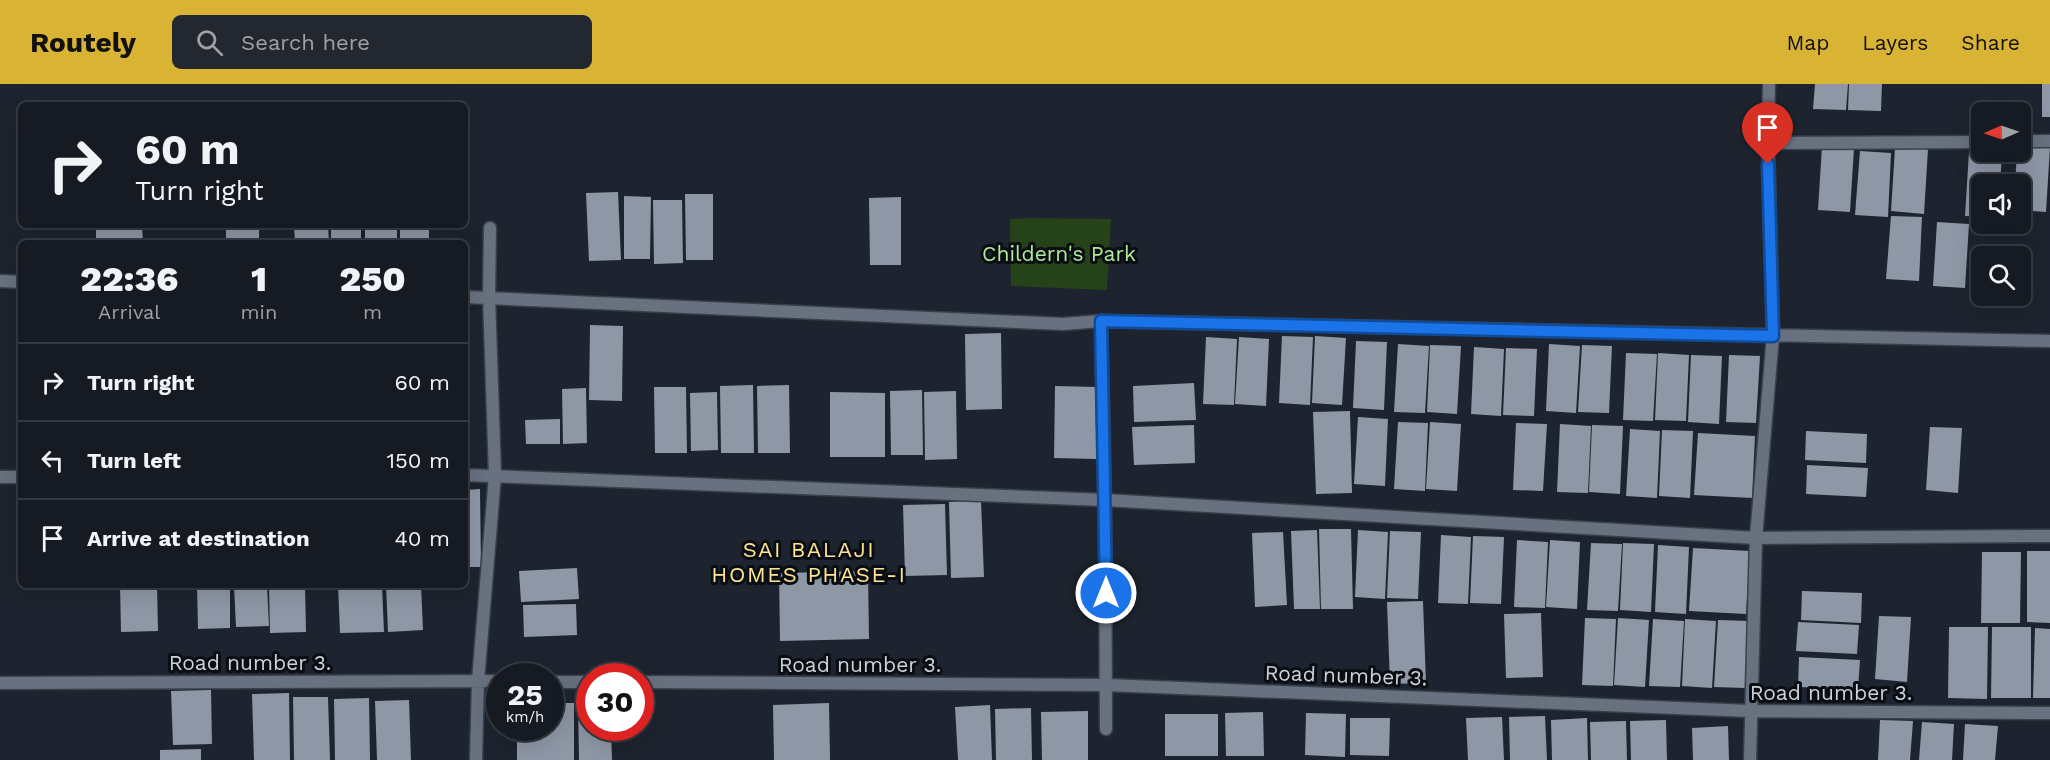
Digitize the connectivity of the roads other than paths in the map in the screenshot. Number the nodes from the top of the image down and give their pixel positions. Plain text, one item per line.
1 (1769, 84) edge
2 (2031, 141) edge
3 (2050, 141) edge
4 (1971, 142) edge
5 (1768, 143) junction
6 (490, 228) dead end
7 (0, 281) edge
8 (18, 282) edge
9 (468, 297) edge
10 (489, 297) junction
11 (1101, 321) junction
12 (1773, 336) junction
13 (2050, 341) edge
14 (468, 475) edge
15 (495, 475) junction
16 (0, 477) edge
17 (18, 477) edge
18 (1105, 500) junction
19 (2050, 536) edge
20 (1756, 538) junction
21 (478, 681) junction
22 (486, 681) edge
23 (654, 682) edge
24 (0, 683) edge
25 (1107, 685) junction
26 (1750, 711) junction
27 (2050, 713) edge
28 (1107, 729) dead end
29 (476, 760) edge
30 (1750, 760) edge

1 - 5 street
2 - 3 street
4 - 5 street
5 - 12 street
6 - 10 street
7 - 8 street
9 - 10 street
10 - 11 street
10 - 15 street
11 - 12 street
11 - 18 street
12 - 13 street
12 - 20 street
14 - 15 street
15 - 18 street
15 - 21 street
16 - 17 street
18 - 20 street
18 - 25 street
19 - 20 street
20 - 26 street
21 - 22 street, Road number 3.
21 - 24 street, Road number 3.
21 - 29 street
23 - 25 street, Road number 3.
25 - 26 street, Road number 3.
25 - 28 street
26 - 27 street, Road number 3.
26 - 30 street

